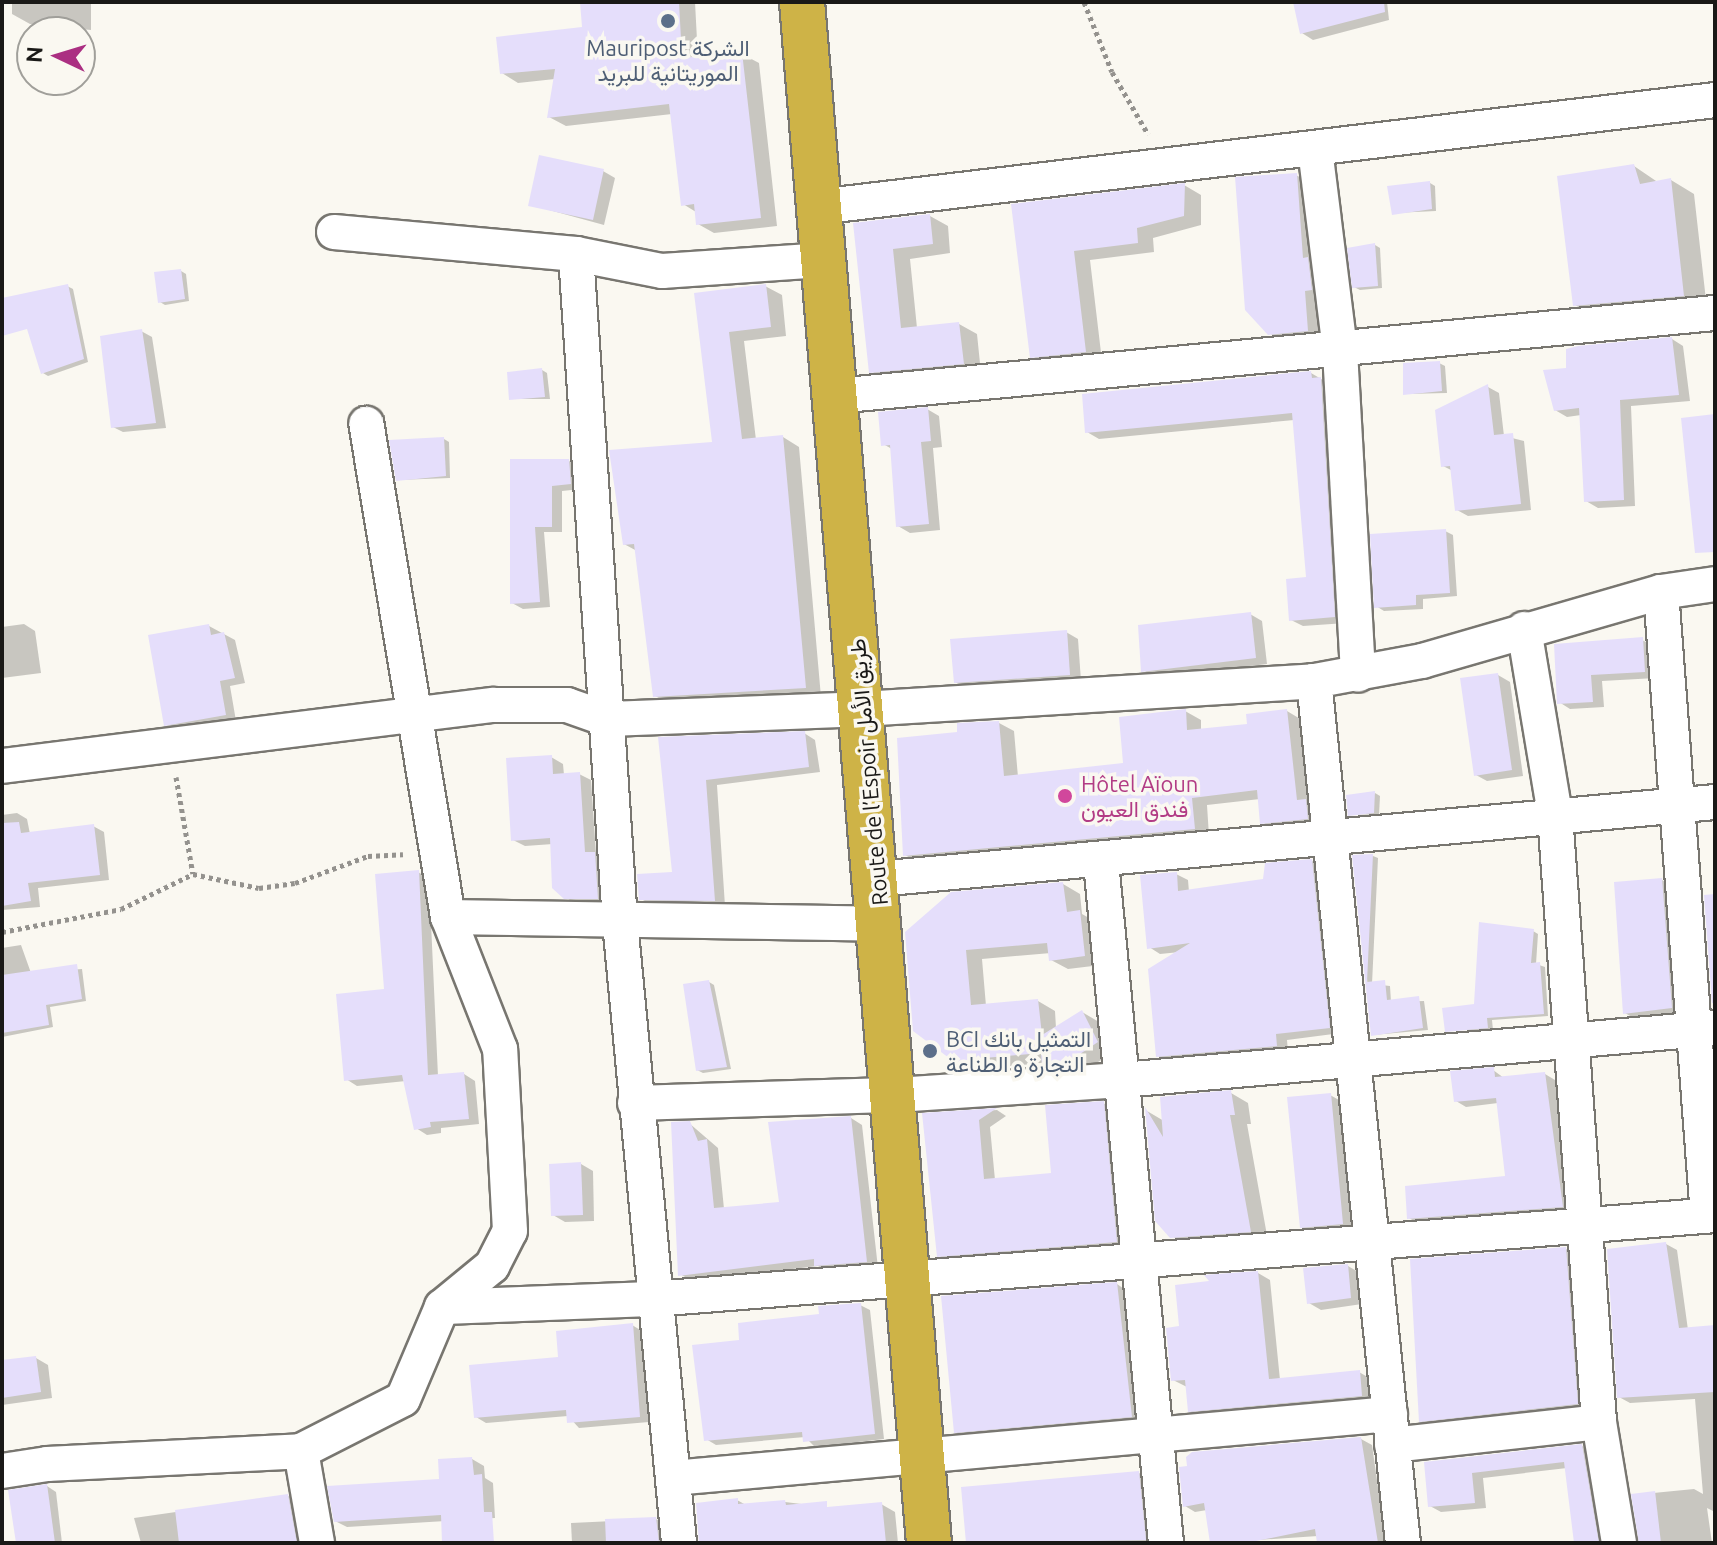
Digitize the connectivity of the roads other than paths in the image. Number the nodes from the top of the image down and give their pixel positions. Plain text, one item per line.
1 (802, 2) edge
2 (1715, 100) edge
3 (1315, 149) junction
4 (818, 207) junction
5 (334, 232) dead end
6 (576, 254) junction
7 (822, 260) junction
8 (1715, 313) edge
9 (1340, 351) junction
10 (835, 396) junction
11 (366, 424) dead end
12 (1715, 584) edge
13 (1661, 592) junction
14 (1524, 629) junction
15 (1358, 675) junction
16 (1314, 681) junction
17 (862, 709) junction
18 (416, 717) junction
19 (607, 719) junction
20 (2, 766) edge
21 (1715, 802) edge
22 (1673, 806) junction
23 (1555, 815) junction
24 (1332, 838) junction
25 (1101, 862) junction
26 (877, 879) junction
27 (448, 917) junction
28 (620, 922) junction
29 (881, 924) junction
30 (1704, 1029) edge
31 (1568, 1037) junction
32 (1355, 1057) junction
33 (1122, 1080) junction
34 (896, 1095) junction
35 (635, 1103) junction
36 (1712, 1215) edge
37 (1584, 1224) junction
38 (1373, 1240) junction
39 (1139, 1258) junction
40 (907, 1275) junction
41 (653, 1299) junction
42 (442, 1307) junction
43 (1599, 1422) junction
44 (1391, 1430) junction
45 (1156, 1438) junction
46 (301, 1451) junction
47 (922, 1459) junction
48 (2, 1471) edge
49 (673, 1478) junction
50 (317, 1543) edge
51 (679, 1543) edge
52 (929, 1543) edge
53 (1166, 1543) edge
54 (1403, 1543) edge
55 (1619, 1543) edge

1 - 4 highway, Route de l’Espoir طريق الأمل
2 - 3 street
3 - 4 street
3 - 9 street
4 - 7 highway, Route de l’Espoir طريق الأمل
5 - 6 street
6 - 7 street
6 - 19 street
7 - 10 highway, Route de l’Espoir طريق الأمل
8 - 9 street
9 - 10 street
9 - 15 street
10 - 17 highway, Route de l’Espoir طريق الأمل
11 - 18 street
12 - 13 street
13 - 14 street
13 - 22 street
14 - 15 street
14 - 23 street
15 - 16 street
16 - 17 street
16 - 24 street
17 - 19 street
17 - 26 highway, Route de l’Espoir طريق الأمل
18 - 19 street
18 - 20 street
18 - 27 street
19 - 28 street
21 - 22 street
22 - 23 street
22 - 30 street
23 - 24 street
23 - 31 street
24 - 25 street
24 - 32 street
25 - 26 street
25 - 33 street
26 - 29 highway, Route de l’Espoir طريق الأمل
27 - 28 street
27 - 42 street
28 - 29 street
28 - 35 street
29 - 34 highway, Route de l’Espoir طريق الأمل
30 - 31 street
30 - 36 street
31 - 32 street
31 - 37 street
32 - 33 street
32 - 38 street
33 - 34 street
33 - 39 street
34 - 35 street
34 - 40 highway, Route de l’Espoir طريق الأمل
35 - 41 street
36 - 37 street
37 - 38 street
37 - 43 street
38 - 39 street
38 - 44 street
39 - 40 street
39 - 45 street
40 - 41 street
40 - 47 highway, Route de l’Espoir طريق الأمل
41 - 42 street
41 - 49 street
42 - 46 street
43 - 44 street
43 - 55 street
44 - 45 street
44 - 54 street
45 - 47 street
45 - 53 street
46 - 48 street
46 - 50 street
47 - 49 street
47 - 52 highway, Route de l’Espoir طريق الأمل
49 - 51 street

